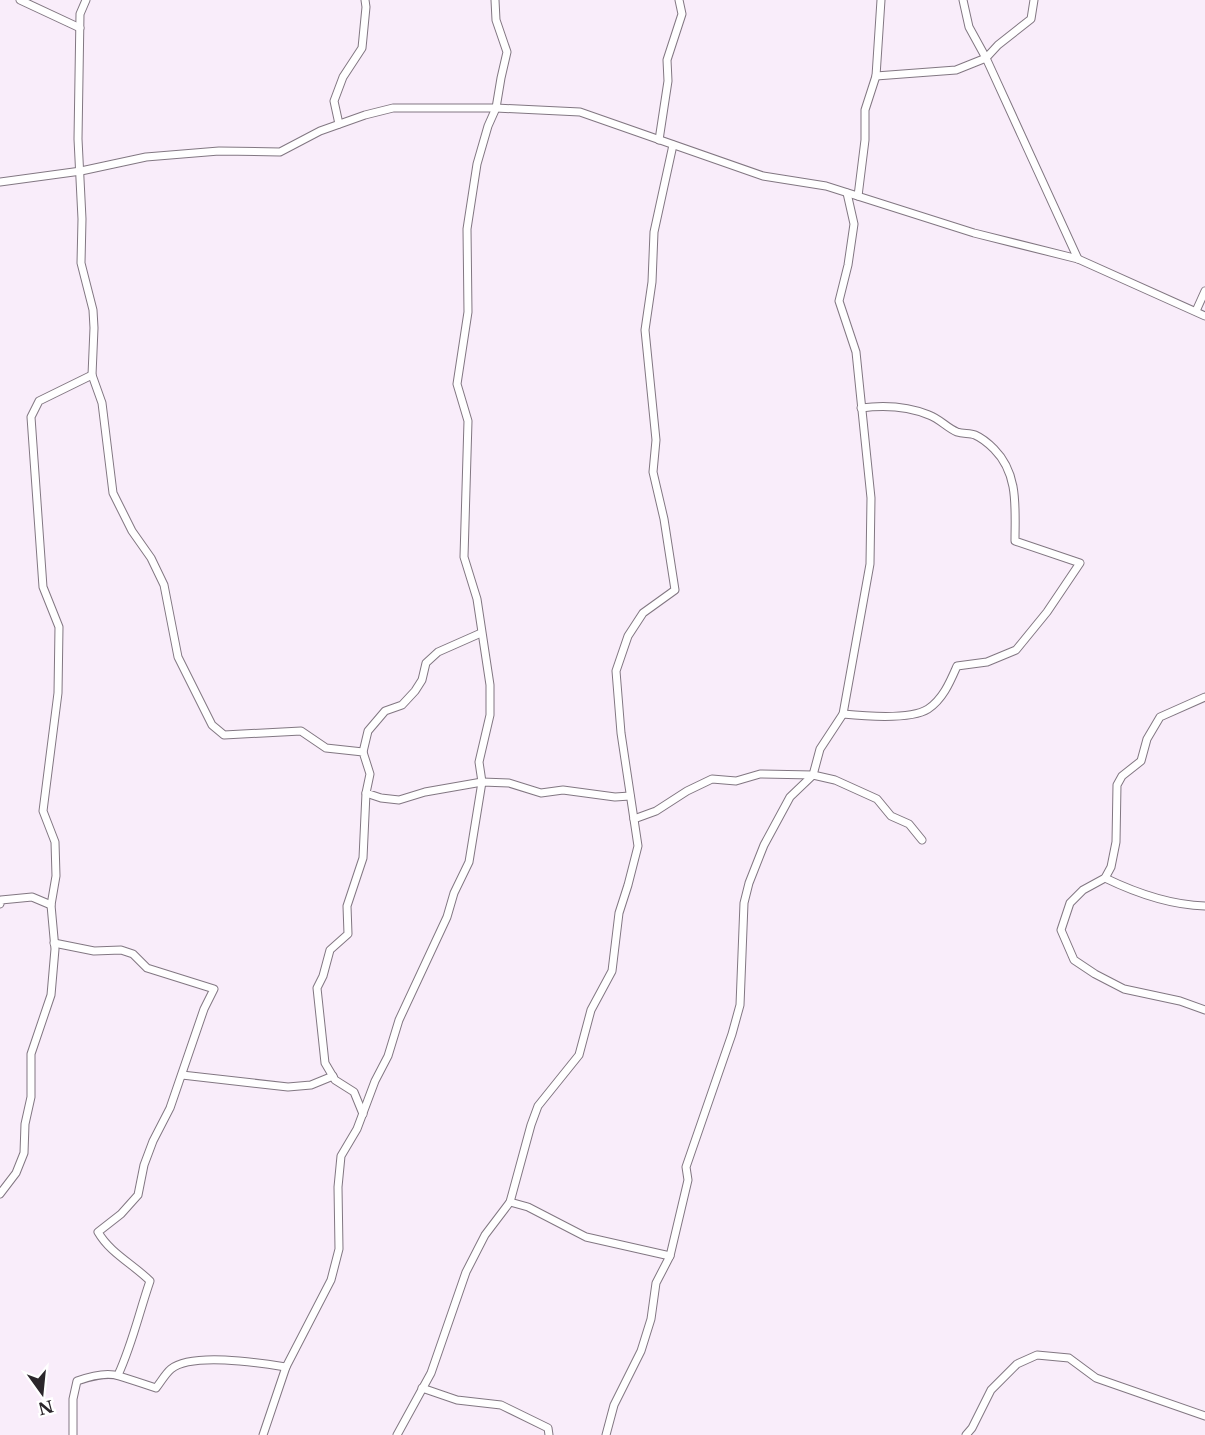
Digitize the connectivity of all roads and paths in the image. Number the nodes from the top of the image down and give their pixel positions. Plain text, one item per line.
1 (20, 0) edge
2 (87, 0) edge
3 (365, 0) edge
4 (495, 0) edge
5 (679, 0) edge
6 (881, 0) edge
7 (963, 0) edge
8 (1034, 0) edge
9 (80, 28) junction
10 (986, 58) junction
11 (876, 76) junction
12 (496, 108) junction
13 (339, 124) junction
14 (659, 140) junction
15 (673, 145) junction
16 (81, 171) junction
17 (0, 182) edge
18 (848, 193) junction
19 (858, 196) junction
20 (1078, 259) junction
21 (1205, 291) edge
22 (1196, 311) junction
23 (1205, 316) edge
24 (92, 375) junction
25 (861, 408) junction
26 (481, 633) junction
27 (1205, 697) edge
28 (843, 714) junction
29 (363, 752) junction
30 (813, 775) junction
31 (482, 782) junction
32 (366, 793) junction
33 (630, 796) junction
34 (634, 819) junction
35 (922, 840) dead end
36 (1105, 878) junction
37 (0, 904) edge
38 (51, 905) junction
39 (1205, 906) edge
40 (54, 943) junction
41 (1205, 1010) edge
42 (182, 1075) junction
43 (333, 1076) junction
44 (363, 1114) junction
45 (0, 1194) edge
46 (510, 1202) junction
47 (670, 1256) junction
48 (286, 1367) junction
49 (118, 1375) junction
50 (422, 1388) junction
51 (1205, 1416) edge
52 (73, 1435) edge
53 (263, 1435) edge
54 (397, 1435) edge
55 (549, 1435) edge
56 (606, 1435) edge
57 (966, 1435) edge

1 - 9 street
2 - 9 street
3 - 13 street
4 - 12 street
5 - 14 street
6 - 11 street
7 - 10 street
8 - 10 street
9 - 16 street
10 - 11 street
10 - 20 street
11 - 19 street
12 - 13 street
12 - 14 street
12 - 26 street
13 - 16 street
14 - 15 street
15 - 18 street
15 - 33 street
16 - 17 street
16 - 24 street
18 - 19 street
18 - 25 street
19 - 20 street
20 - 22 street
21 - 22 street
22 - 23 street
24 - 29 street
24 - 38 street
25 - 28 street
25 - 28 street
26 - 29 street
26 - 31 street
27 - 36 street
28 - 30 street
29 - 32 street
30 - 34 street
30 - 35 street
30 - 47 street
31 - 32 street
31 - 33 street
31 - 44 street
32 - 43 street
33 - 34 street
34 - 46 street
36 - 39 street
36 - 41 street
37 - 38 street
38 - 40 street
40 - 42 street
40 - 45 street
42 - 43 street
42 - 49 street
43 - 44 street
44 - 48 street
46 - 47 street
46 - 50 street
47 - 56 street
48 - 49 street
48 - 53 street
49 - 52 street
50 - 54 street
50 - 55 street
51 - 57 street

